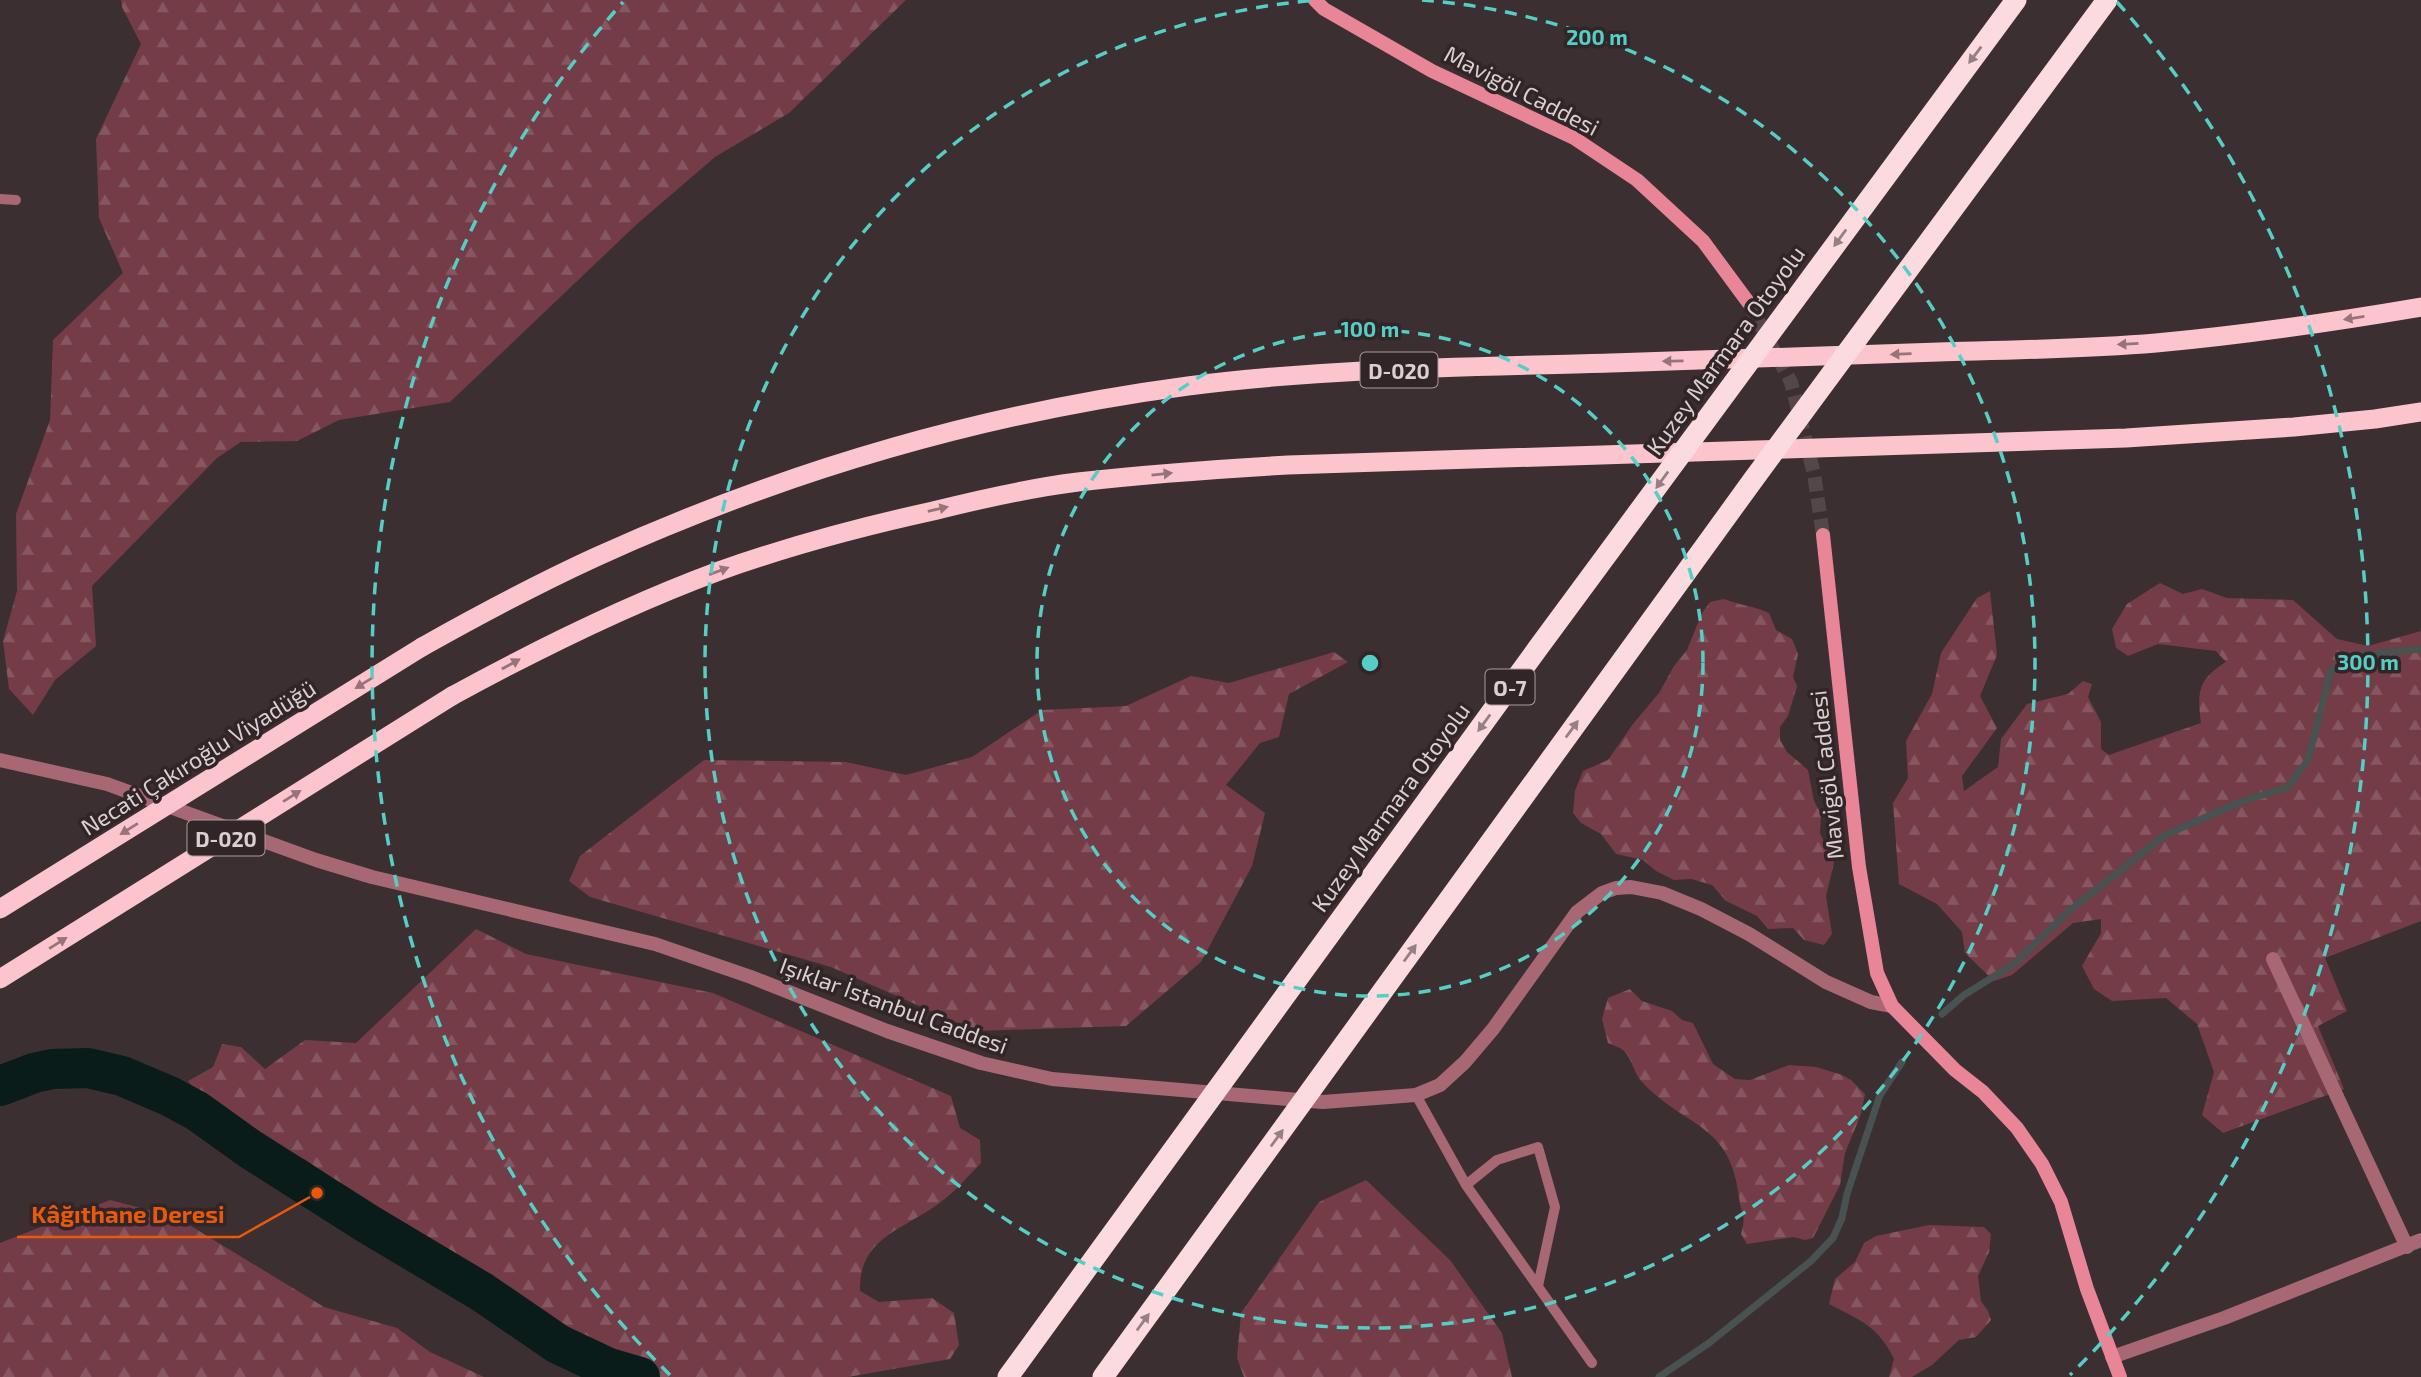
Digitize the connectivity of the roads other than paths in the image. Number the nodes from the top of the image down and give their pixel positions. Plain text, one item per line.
1 (1315, 0) edge
2 (2016, 0) edge
3 (2107, 0) edge
4 (0, 200) edge
5 (16, 200) dead end
6 (1748, 302) tunnel mouth
7 (2421, 307) edge
8 (2421, 412) edge
9 (1822, 535) tunnel mouth
10 (0, 760) edge
11 (0, 909) edge
12 (2273, 959) dead end
13 (0, 979) edge
14 (1892, 1006) junction
15 (1416, 1095) junction
16 (1466, 1185) junction
17 (2414, 1243) edge
18 (1538, 1286) junction
19 (2112, 1357) junction
20 (1592, 1363) dead end
21 (1008, 1377) edge
22 (1103, 1377) edge
23 (2120, 1377) edge

1 - 6 main road, Mavigöl Caddesi
2 -> 21 highway, Kuzey Marmara Otoyolu / O-7, bridge
22 -> 3 highway, bridge
4 - 5 lane
7 -> 11 highway, Necati Çakıroğlu Viyadüğü / D-020, bridge
13 -> 8 highway, D-020, bridge
9 - 14 main road, Mavigöl Caddesi
10 - 15 street, Işıklar İstanbul Caddesi
12 - 17 street
14 - 15 street, Işıklar İstanbul Caddesi
14 - 19 main road
15 - 16 lane
16 - 18 lane
16 - 18 lane
17 - 19 street
18 - 20 lane
19 - 23 main road

